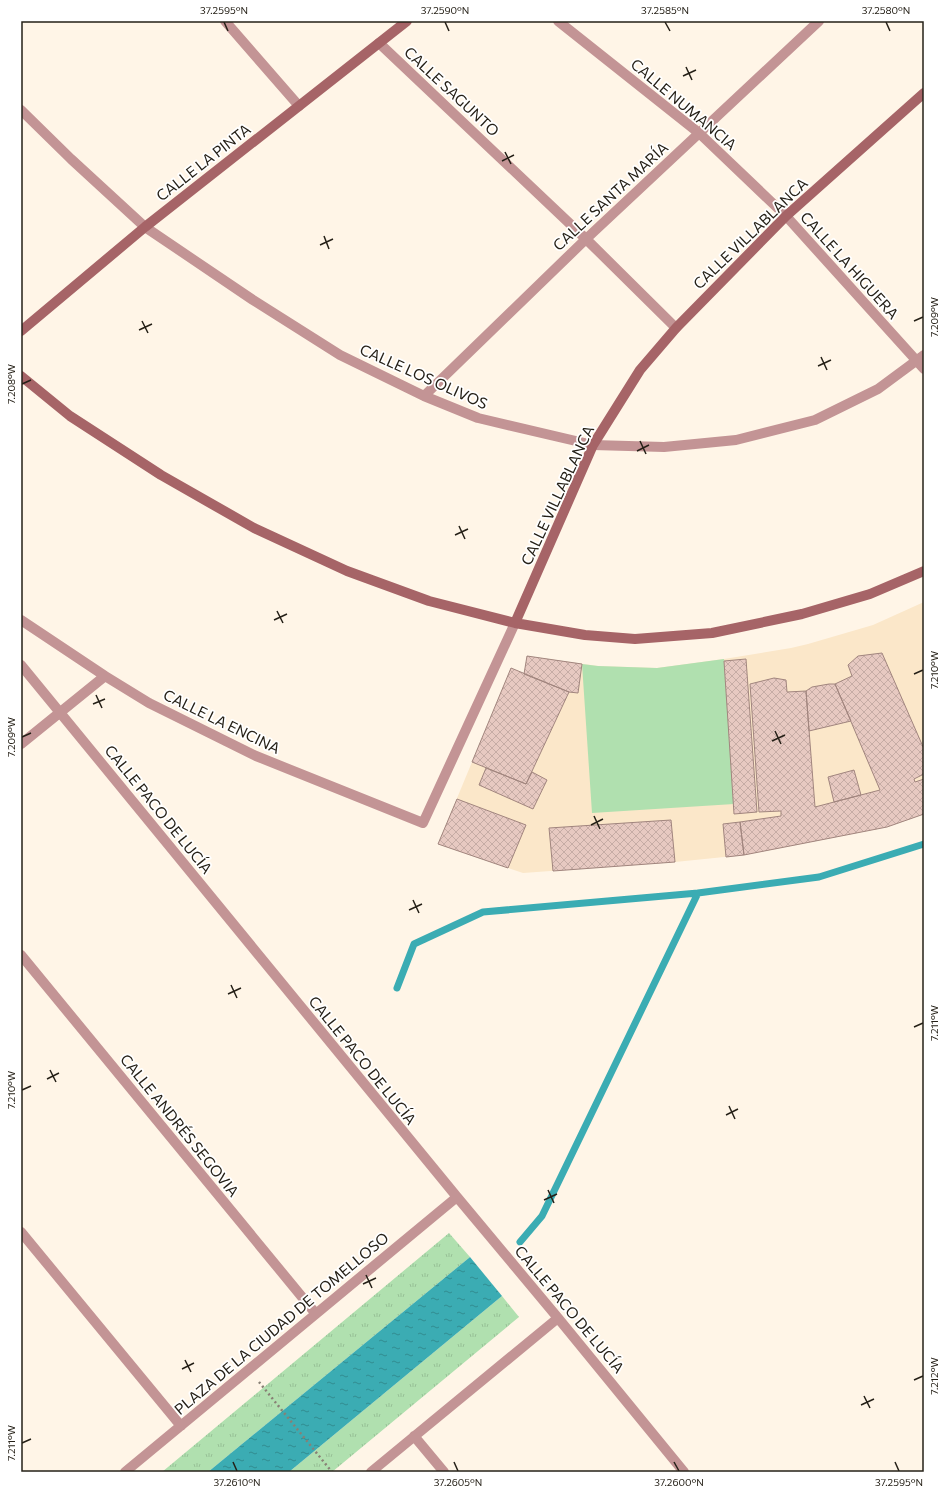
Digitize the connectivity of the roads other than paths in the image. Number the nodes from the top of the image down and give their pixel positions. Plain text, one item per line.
1 (225, 21) edge
2 (407, 21) edge
3 (558, 21) edge
4 (819, 21) edge
5 (379, 43) junction
6 (924, 93) edge
7 (299, 106) junction
8 (21, 110) edge
9 (700, 133) junction
10 (786, 216) junction
11 (145, 227) junction
12 (586, 239) junction
13 (676, 328) junction
14 (21, 332) edge
15 (920, 358) edge
16 (924, 369) edge
17 (21, 376) edge
18 (424, 396) junction
19 (593, 445) junction
20 (924, 571) edge
21 (21, 620) edge
22 (515, 623) junction
23 (21, 665) edge
24 (105, 676) junction
25 (60, 712) junction
26 (21, 744) edge
27 (423, 823) joint
28 (21, 955) edge
29 (456, 1197) junction
30 (21, 1232) edge
31 (316, 1314) junction
32 (558, 1318) junction
33 (181, 1426) junction
34 (414, 1436) junction
35 (125, 1472) edge
36 (372, 1472) edge
37 (444, 1472) edge
38 (684, 1472) edge

1 - 7 street
2 - 5 street, CALLE LA PINTA
3 - 9 street, CALLE NUMANCIA
4 - 9 street, CALLE SANTA MARÍA
5 - 7 street, CALLE LA PINTA
5 - 12 street, CALLE SAGUNTO
6 - 10 street, CALLE VILLABLANCA
7 - 11 street, CALLE LA PINTA
8 - 11 street, CALLE LOS OLIVOS
9 - 10 street, CALLE NUMANCIA
9 - 12 street, CALLE SANTA MARÍA
10 - 13 street, CALLE VILLABLANCA
10 - 15 street, CALLE LA HIGUERA
11 - 14 street, CALLE LA PINTA
11 - 18 street, CALLE LOS OLIVOS
12 - 13 street, CALLE SAGUNTO
12 - 18 street, CALLE SANTA MARÍA
13 - 19 street, CALLE VILLABLANCA
15 - 16 street, CALLE LA HIGUERA
15 - 19 street, CALLE LOS OLIVOS
17 - 22 street
18 - 19 street, CALLE LOS OLIVOS
19 - 22 street, CALLE VILLABLANCA
20 - 22 street
21 - 24 street, CALLE LA ENCINA
22 - 27 street, CALLE VILLABLANCA
23 - 25 street, CALLE PACO DE LUCÍA
24 - 25 street
24 - 27 street, CALLE LA ENCINA
25 - 26 street
25 - 29 street, CALLE PACO DE LUCÍA
28 - 31 street, CALLE ANDRÉS SEGOVIA
29 - 31 street, PLAZA DE LA CIUDAD DE TOMELLOSO
29 - 32 street, CALLE PACO DE LUCÍA
30 - 33 street
31 - 33 street, PLAZA DE LA CIUDAD DE TOMELLOSO
32 - 34 street
32 - 38 street, CALLE PACO DE LUCÍA
33 - 35 street, PLAZA DE LA CIUDAD DE TOMELLOSO
34 - 36 street
34 - 37 street

